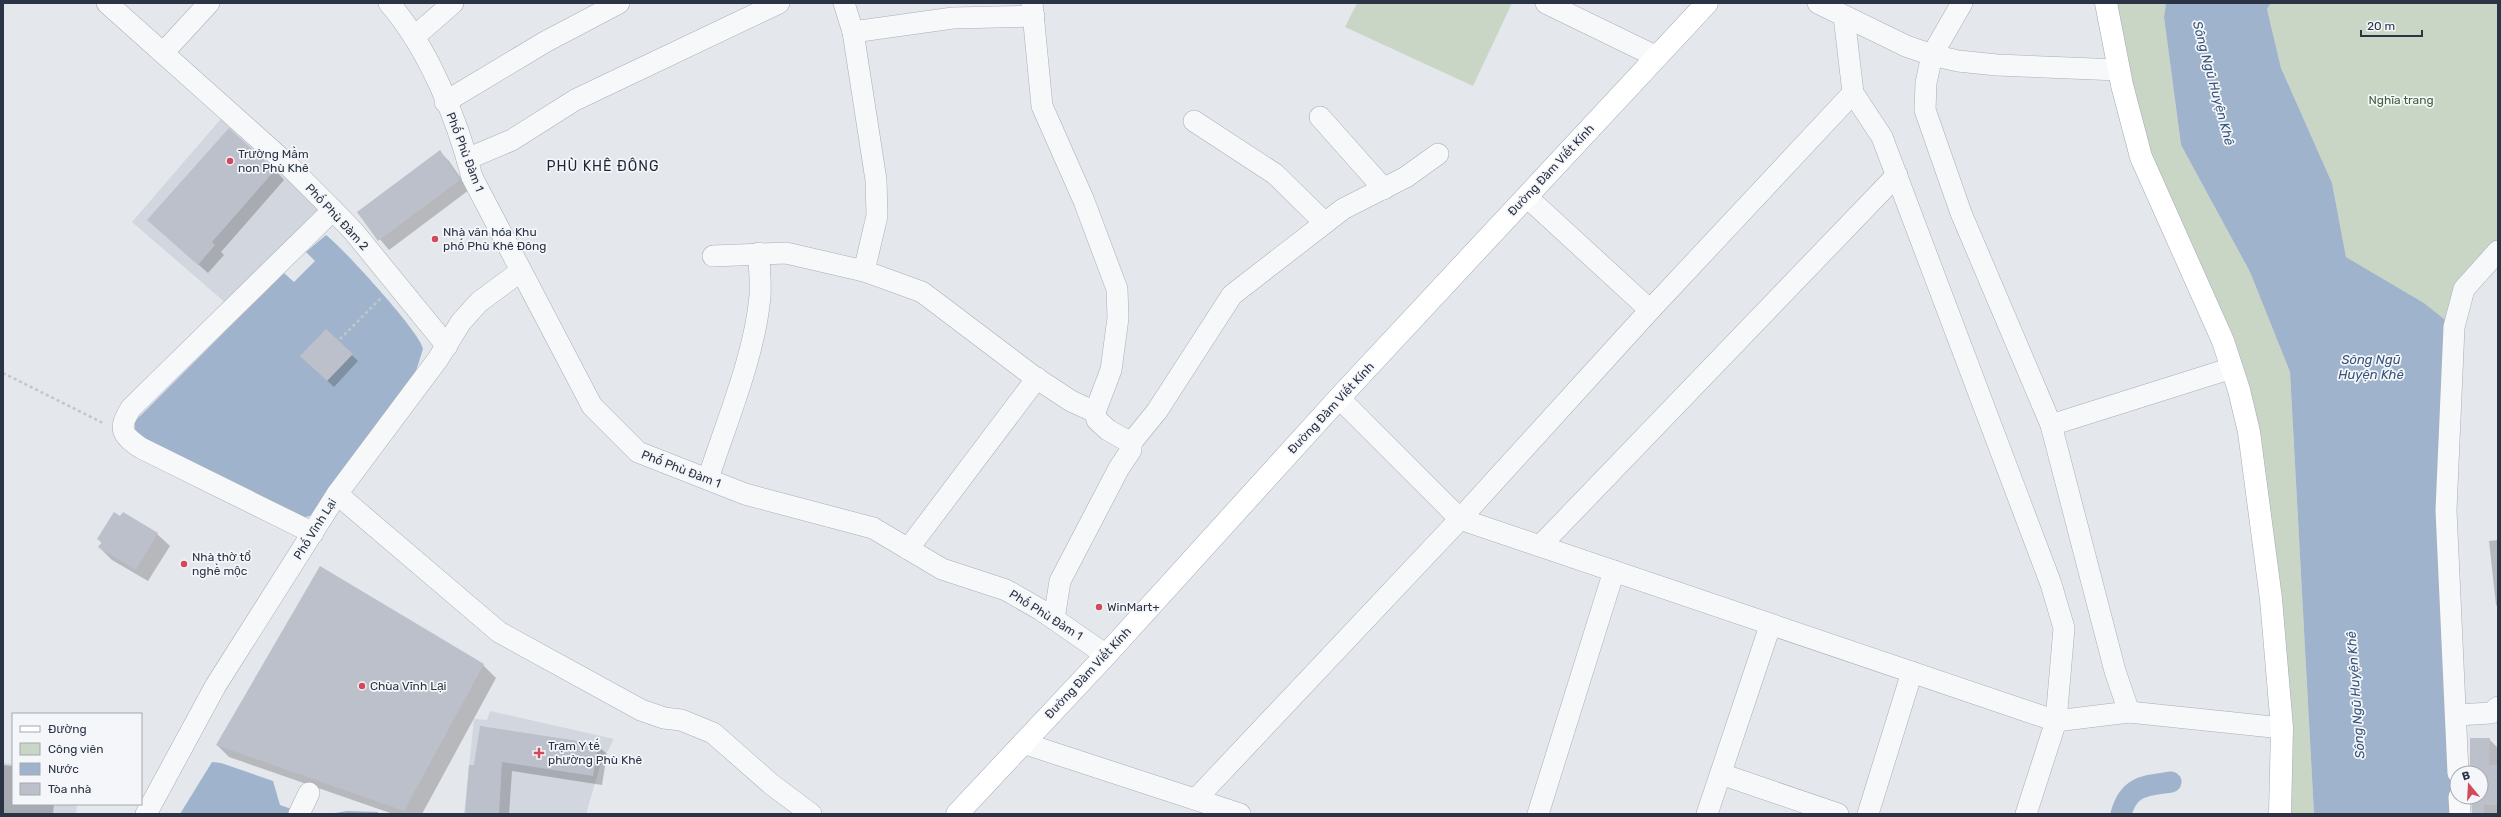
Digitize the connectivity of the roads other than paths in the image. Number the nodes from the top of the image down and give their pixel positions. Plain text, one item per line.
1 (107, 3) edge
2 (209, 3) edge
3 (390, 3) edge
4 (453, 3) edge
5 (619, 3) edge
6 (779, 3) edge
7 (844, 3) edge
8 (1546, 3) edge
9 (1707, 3) edge
10 (1962, 3) edge
11 (2106, 3) edge
12 (1822, 4) edge
13 (1033, 10) edge
14 (1844, 16) junction
15 (853, 32) junction
16 (414, 37) junction
17 (163, 53) junction
18 (1932, 55) junction
19 (1655, 56) junction
20 (2119, 70) junction
21 (1853, 93) junction
22 (445, 102) junction
23 (1320, 117) dead end
24 (1194, 121) dead end
25 (1438, 154) dead end
26 (467, 158) junction
27 (1897, 174) junction
28 (1384, 189) junction
29 (1527, 197) junction
30 (333, 210) junction
31 (1325, 223) junction
32 (2498, 251) edge
33 (759, 253) junction
34 (713, 256) dead end
35 (864, 271) junction
36 (521, 272) junction
37 (1650, 310) junction
38 (447, 346) junction
39 (2232, 368) junction
40 (1037, 378) junction
41 (1339, 398) junction
42 (1095, 412) junction
43 (2051, 425) junction
44 (1131, 443) junction
45 (708, 479) junction
46 (338, 494) junction
47 (1460, 519) junction
48 (313, 533) junction
49 (1540, 546) junction
50 (908, 549) junction
51 (1614, 571) junction
52 (1054, 619) junction
53 (1770, 626) junction
54 (1106, 655) junction
55 (1912, 672) junction
56 (2498, 707) edge
57 (2129, 712) junction
58 (2456, 715) junction
59 (2056, 721) junction
60 (2282, 728) junction
61 (1023, 743) junction
62 (2458, 765) edge
63 (1721, 774) junction
64 (1196, 799) junction
65 (146, 814) edge
66 (811, 814) edge
67 (957, 814) edge
68 (1240, 814) edge
69 (1538, 814) edge
70 (1707, 814) edge
71 (1838, 814) edge
72 (1868, 814) edge
73 (2026, 814) edge
74 (2280, 814) edge

1 - 17 street, Phố Phù Đàm 2
2 - 17 street
3 - 16 street, Phố Phù Đàm 1
4 - 16 street
5 - 22 street
6 - 26 street
7 - 15 street
8 - 19 street
9 - 19 main road, Đường Đàm Viết Kính
10 - 18 street
11 - 20 main road
12 - 14 street
13 - 15 street
13 - 42 street
14 - 18 street
14 - 21 street
15 - 35 street
16 - 22 street, Phố Phù Đàm 1
17 - 30 street, Phố Phù Đàm 2
18 - 20 street
18 - 43 street
19 - 29 main road, Đường Đàm Viết Kính
20 - 39 main road
21 - 27 street
21 - 37 street
22 - 26 street, Phố Phù Đàm 1
23 - 28 street
24 - 31 street
25 - 28 street
26 - 36 street, Phố Phù Đàm 1
27 - 49 street
27 - 59 street
28 - 31 street
29 - 37 street
29 - 41 main road, Đường Đàm Viết Kính
30 - 38 street, Phố Phù Đàm 2
30 - 48 street
31 - 44 street
32 - 58 street
33 - 34 street
33 - 35 street
33 - 45 street
35 - 40 street
36 - 38 street, Phố Vĩnh Lại
36 - 45 street, Phố Phù Đàm 1
37 - 47 street
38 - 46 street, Phố Vĩnh Lại
39 - 43 street
39 - 60 main road
40 - 42 street
40 - 50 street
41 - 47 street
41 - 54 main road, Đường Đàm Viết Kính
42 - 44 street
43 - 57 street
44 - 52 street
45 - 50 street, Phố Phù Đàm 1
46 - 48 street, Phố Vĩnh Lại
46 - 66 street
47 - 49 street
47 - 64 street
48 - 65 street, Phố Vĩnh Lại
49 - 51 street
50 - 52 street, Phố Phù Đàm 1
51 - 53 street
51 - 69 street
52 - 54 street, Phố Phù Đàm 1
53 - 55 street
53 - 63 street
54 - 61 main road, Đường Đàm Viết Kính
55 - 59 street
55 - 72 street
56 - 58 street
57 - 59 street
57 - 60 street
58 - 62 street
59 - 73 street
60 - 74 main road
61 - 64 street
61 - 67 main road, Đường Đàm Viết Kính
63 - 70 street
63 - 71 street
64 - 68 street

